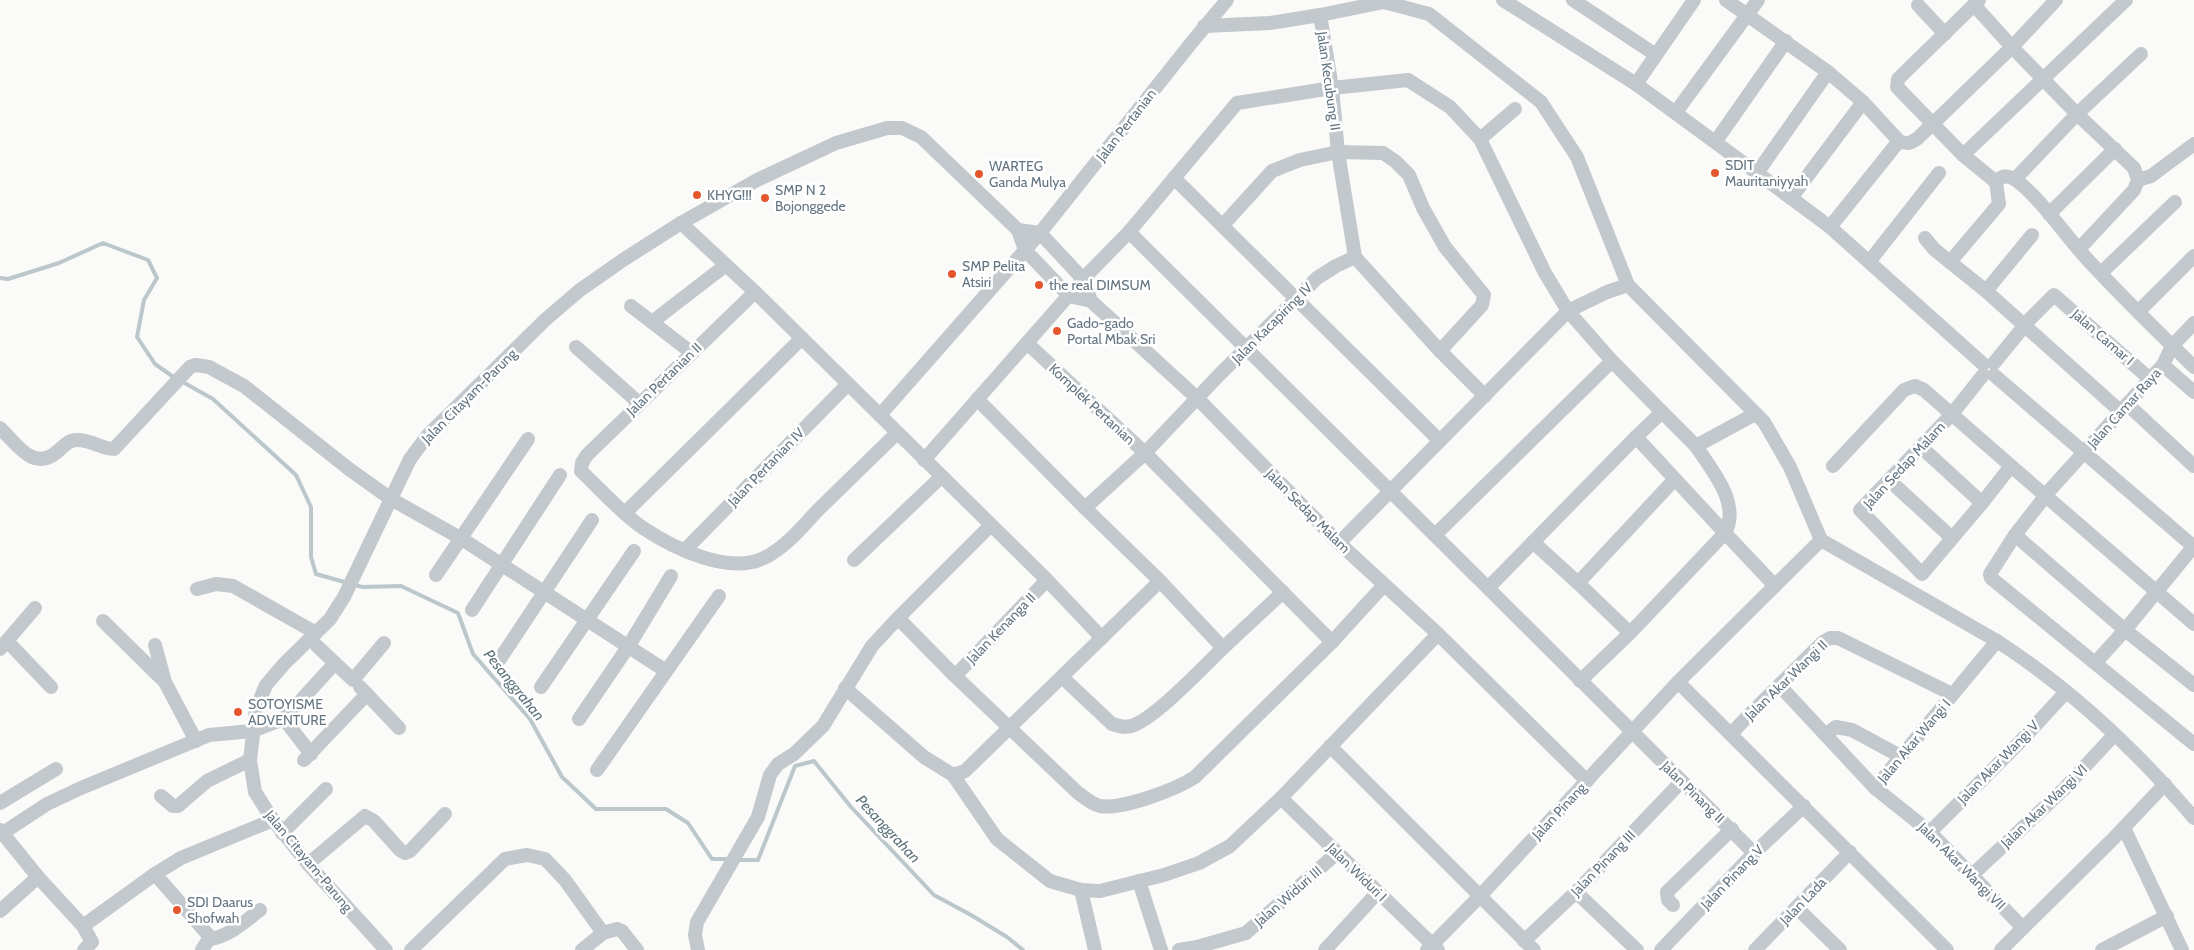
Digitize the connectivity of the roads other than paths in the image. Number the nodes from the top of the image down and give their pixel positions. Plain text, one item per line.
1 (1227, 0) edge
2 (1504, 0) edge
3 (1573, 0) edge
4 (1693, 0) edge
5 (1726, 0) edge
6 (1758, 0) edge
7 (2056, 0) edge
8 (2126, 0) edge
9 (1977, 2) edge
10 (1918, 5) dead end
11 (1320, 15) junction
12 (1746, 16) junction
13 (1204, 26) junction
14 (1945, 34) junction
15 (1786, 41) junction
16 (2012, 47) junction
17 (2141, 54) dead end
18 (1656, 55) junction
19 (1828, 72) junction
20 (2045, 79) junction
21 (1636, 84) junction
22 (1332, 88) junction
23 (1863, 102) junction
24 (1515, 109) dead end
25 (1676, 112) junction
26 (2077, 114) junction
27 (1933, 124) junction
28 (1480, 139) junction
29 (1716, 141) junction
30 (1899, 141) junction
31 (2194, 144) edge
32 (2115, 149) junction
33 (1338, 152) junction
34 (1963, 155) junction
35 (1757, 173) junction
36 (1939, 173) dead end
37 (1174, 178) junction
38 (2015, 179) junction
39 (2138, 180) junction
40 (1996, 182) junction
41 (1792, 198) junction
42 (2175, 202) dead end
43 (2049, 214) junction
44 (681, 223) junction
45 (1222, 224) junction
46 (1830, 228) junction
47 (1018, 230) junction
48 (1129, 232) junction
49 (1040, 233) junction
50 (2032, 235) dead end
51 (1925, 238) dead end
52 (2078, 249) junction
53 (1025, 250) junction
54 (2194, 256) edge
55 (1355, 257) junction
56 (1869, 262) junction
57 (1950, 262) junction
58 (726, 265) junction
59 (2101, 273) junction
60 (1083, 279) junction
61 (1628, 285) junction
62 (1986, 291) junction
63 (755, 292) junction
64 (2056, 295) joint
65 (1069, 296) junction
66 (1295, 298) junction
67 (1091, 301) junction
68 (631, 306) dead end
69 (1568, 311) junction
70 (2138, 312) junction
71 (652, 322) junction
72 (2194, 324) edge
73 (2025, 325) junction
74 (802, 338) junction
75 (1027, 343) junction
76 (2172, 346) junction
77 (576, 347) dead end
78 (1247, 349) junction
79 (1440, 351) junction
80 (692, 353) junction
81 (1612, 361) junction
82 (2163, 365) junction
83 (2194, 367) edge
84 (1988, 369) junction
85 (2150, 379) junction
86 (848, 384) junction
87 (2194, 392) edge
88 (1485, 396) junction
89 (977, 399) junction
90 (1198, 399) junction
91 (639, 403) junction
92 (2124, 408) junction
93 (1662, 412) junction
94 (1756, 414) junction
95 (1952, 414) junction
96 (880, 415) junction
97 (0, 428) edge
98 (897, 432) junction
99 (1636, 438) junction
100 (528, 439) dead end
101 (1440, 441) junction
102 (1696, 446) junction
103 (1921, 447) junction
104 (2086, 452) junction
105 (1145, 453) junction
106 (924, 460) junction
107 (1833, 466) dead end
108 (2011, 466) junction
109 (2194, 466) edge
110 (560, 475) dead end
111 (941, 477) junction
112 (1675, 479) junction
113 (1889, 480) junction
114 (1389, 491) junction
115 (2045, 496) junction
116 (391, 499) junction
117 (1982, 503) junction
118 (1085, 508) junction
119 (625, 513) junction
120 (592, 520) dead end
121 (991, 526) junction
122 (1725, 533) junction
123 (1436, 535) junction
124 (2015, 535) junction
125 (1951, 538) junction
126 (462, 539) junction
127 (1821, 540) junction
128 (1533, 542) junction
129 (1339, 543) junction
130 (2194, 547) edge
131 (685, 550) junction
132 (634, 551) dead end
133 (854, 560) dead end
134 (501, 565) junction
135 (436, 575) dead end
136 (671, 576) dead end
137 (1046, 580) junction
138 (1160, 581) junction
139 (1578, 583) junction
140 (1384, 585) junction
141 (1776, 586) junction
142 (1488, 588) junction
143 (197, 589) dead end
144 (1283, 592) junction
145 (544, 593) junction
146 (2156, 593) junction
147 (718, 596) dead end
148 (35, 608) dead end
149 (472, 610) dead end
150 (898, 618) junction
151 (587, 620) junction
152 (103, 621) dead end
153 (2194, 624) edge
154 (2125, 630) junction
155 (1630, 633) junction
156 (1438, 634) junction
157 (1102, 638) junction
158 (317, 640) junction
159 (1997, 641) junction
160 (1332, 642) junction
161 (384, 643) dead end
162 (4, 645) edge
163 (155, 645) dead end
164 (628, 647) junction
165 (1223, 648) junction
166 (500, 660) dead end
167 (2096, 662) junction
168 (335, 663) junction
169 (666, 671) junction
170 (954, 676) junction
171 (1062, 677) junction
172 (353, 680) junction
173 (1580, 681) junction
174 (165, 682) junction
175 (1678, 682) junction
176 (1778, 685) junction
177 (2194, 685) edge
178 (52, 687) dead end
179 (541, 687) dead end
180 (845, 688) junction
181 (2066, 692) junction
182 (367, 694) junction
183 (1952, 694) junction
184 (284, 719) junction
185 (578, 719) dead end
186 (399, 728) dead end
187 (1009, 728) junction
188 (252, 731) junction
189 (1633, 732) junction
190 (1731, 734) junction
191 (1825, 735) junction
192 (2114, 735) junction
193 (196, 741) junction
194 (2194, 744) edge
195 (1330, 746) junction
196 (1900, 756) junction
197 (250, 760) junction
198 (56, 769) dead end
199 (597, 770) dead end
200 (953, 775) junction
201 (1587, 781) junction
202 (1681, 782) junction
203 (2165, 784) junction
204 (1875, 788) junction
205 (326, 789) dead end
206 (161, 796) dead end
207 (1281, 798) junction
208 (0, 803) edge
209 (1804, 806) junction
210 (445, 814) dead end
211 (2194, 818) edge
212 (272, 820) junction
213 (2124, 828) junction
214 (1732, 829) junction
215 (1930, 832) junction
216 (1, 833) edge
217 (282, 833) junction
218 (1850, 852) junction
219 (1337, 853) junction
220 (1754, 853) junction
221 (308, 864) junction
222 (155, 874) junction
223 (1972, 874) junction
224 (38, 877) junction
225 (1139, 881) junction
226 (1081, 890) junction
227 (1378, 892) junction
228 (1576, 892) junction
229 (1483, 893) junction
230 (1673, 905) dead end
231 (1797, 908) junction
232 (0, 910) edge
233 (260, 910) dead end
234 (2167, 916) junction
235 (83, 926) junction
236 (2023, 928) junction
237 (603, 933) junction
238 (206, 945) edge
239 (1529, 945) edge
240 (377, 947) edge
241 (1433, 948) edge
242 (84, 950) edge
243 (410, 950) edge
244 (582, 950) edge
245 (638, 950) edge
246 (698, 950) edge
247 (1095, 950) edge
248 (1161, 950) edge
249 (1179, 950) edge
250 (1324, 950) edge
251 (1637, 950) edge
252 (1661, 950) edge
253 (1755, 950) edge
254 (1840, 950) edge
255 (1948, 950) edge
256 (2001, 950) edge
257 (2102, 950) edge
258 (2182, 950) edge

1 - 13 street, Jalan Pertanian
2 - 21 street
3 - 18 street
4 - 18 street
5 - 12 street
6 - 12 street
7 - 16 street
8 - 20 street
9 - 14 street
9 - 16 street
10 - 14 street
11 - 13 street
11 - 22 street, Jalan Kecubung II
11 - 61 street, Jalan Kecubung II
12 - 15 street
12 - 25 street
13 - 49 street, Jalan Pertanian
14 - 27 street
15 - 19 street
15 - 29 street
16 - 20 street
16 - 27 street
17 - 26 street
18 - 21 street
19 - 23 street
19 - 35 street
20 - 26 street
20 - 34 street
21 - 25 street
22 - 28 street
22 - 33 street, Jalan Kecubung II
22 - 37 street
23 - 30 street
23 - 41 street
24 - 28 street
25 - 29 street
26 - 32 street
26 - 38 street
27 - 30 street
27 - 34 street
28 - 69 street
29 - 35 street
30 - 46 street
31 - 39 street
32 - 39 street
32 - 43 street
33 - 45 street
33 - 55 street, Jalan Kecubung II
33 - 79 street
34 - 40 street
35 - 41 street
36 - 56 street
37 - 45 street
37 - 48 street
38 - 40 street
38 - 43 street
39 - 52 street
40 - 57 street
41 - 46 street
42 - 59 street
43 - 52 street
44 - 47 street, Jalan Citayam-Parung
44 - 58 street
44 - 116 street, Jalan Citayam-Parung
45 - 66 street
46 - 56 street
47 - 49 street
47 - 53 street, Jalan Citayam-Parung
48 - 60 street
48 - 78 street, Jalan Pinang II
49 - 53 street, Jalan Pertanian
49 - 60 street, Jalan Sedap Malam
50 - 62 street
51 - 57 street
52 - 59 street
53 - 65 street
53 - 96 street, Jalan Pertanian
54 - 70 street
55 - 66 street, Jalan Kacapiring IV
55 - 79 street
56 - 84 street
57 - 62 street
58 - 63 street
58 - 71 street
59 - 70 street
60 - 65 street
60 - 67 street, Jalan Sedap Malam
61 - 69 street
61 - 94 street, Jalan Kecubung II
62 - 73 street
63 - 74 street
63 - 80 street, Jalan Pertanian II
64 - 73 street, Jalan Sedap Malam
64 - 85 street, Jalan Camar I
65 - 67 street
65 - 75 street
66 - 78 street, Jalan Kacapiring IV
66 - 101 street
67 - 90 street, Jalan Sedap Malam
68 - 71 street
69 - 81 street
69 - 88 street
70 - 76 street
71 - 80 street
72 - 76 street, Jalan Camar Raya
73 - 84 street, Jalan Sedap Malam
73 - 92 street
74 - 86 street
74 - 119 street
75 - 89 street
75 - 105 street, Komplek Pertanian
76 - 82 street, Jalan Camar Raya
76 - 83 street
77 - 91 street
78 - 90 street, Jalan Kacapiring IV
78 - 114 street, Jalan Pinang II
79 - 88 street
80 - 91 street, Jalan Pertanian II
81 - 93 street
81 - 123 street
82 - 85 street, Jalan Camar Raya
82 - 87 street, Jalan Camar Raya
84 - 95 street, Jalan Sedap Malam
84 - 104 street
85 - 92 street, Jalan Camar Raya
86 - 96 street
86 - 131 street, Jalan Pertanian IV
88 - 101 street
89 - 106 street
89 - 118 street
90 - 105 street, Komplek Pertanian
90 - 129 street, Jalan Sedap Malam
91 - 119 street, Jalan Pertanian II
92 - 104 street, Jalan Camar Raya
92 - 109 street
93 - 99 street
93 - 102 street
94 - 102 street
94 - 127 street, Jalan Kecubung II
95 - 103 street, Jalan Sedap Malam
95 - 107 street
95 - 108 street
96 - 98 street
97 - 116 street
98 - 106 street
98 - 131 street
99 - 112 street
99 - 128 street
100 - 126 street
101 - 114 street
102 - 122 street
103 - 113 street, Jalan Sedap Malam
103 - 117 street
104 - 115 street, Jalan Camar Raya
104 - 130 street
105 - 118 street
105 - 144 street
106 - 111 street
108 - 115 street
108 - 117 street
110 - 134 street
111 - 121 street
111 - 133 street
112 - 122 street
112 - 139 street
113 - 125 street
113 - 125 street, Jalan Sedap Malam
114 - 123 street, Jalan Pinang II
114 - 129 street
115 - 124 street, Jalan Camar Raya
115 - 146 street
116 - 126 street
116 - 158 street, Jalan Citayam-Parung
117 - 125 street
118 - 138 street
119 - 131 street
120 - 145 street
121 - 137 street
121 - 150 street
122 - 141 street
122 - 155 street
123 - 142 street, Jalan Pinang II
124 - 154 street
124 - 167 street, Jalan Camar Raya
126 - 134 street
126 - 135 street
127 - 141 street
127 - 159 street
128 - 139 street
128 - 142 street
129 - 140 street, Jalan Sedap Malam
130 - 146 street
132 - 151 street
134 - 145 street
134 - 149 street
136 - 164 street
137 - 157 street
137 - 170 street, Jalan Kenanga II
138 - 157 street
138 - 165 street
139 - 155 street
140 - 156 street, Jalan Sedap Malam
140 - 160 street
141 - 175 street
142 - 173 street, Jalan Pinang II
143 - 158 street
144 - 160 street
144 - 165 street
145 - 151 street
145 - 166 street
146 - 153 street
146 - 154 street
147 - 169 street
148 - 162 street
150 - 170 street
150 - 180 street
151 - 164 street
151 - 179 street
152 - 174 street
154 - 167 street
154 - 177 street
155 - 173 street
156 - 195 street
156 - 201 street, Jalan Sedap Malam
157 - 171 street
158 - 168 street
158 - 188 street, Jalan Citayam-Parung
159 - 181 street
159 - 183 street, Jalan Akar Wangi I
160 - 187 street
161 - 172 street
162 - 178 street
163 - 174 street
164 - 169 street
164 - 185 street
165 - 171 street
167 - 194 street
168 - 172 street
168 - 184 street
169 - 199 street
170 - 187 street
171 - 187 street
172 - 182 street
173 - 189 street, Jalan Pinang II
174 - 193 street
175 - 189 street
175 - 190 street
176 - 183 street, Jalan Akar Wangi II
176 - 190 street, Jalan Akar Wangi II
176 - 191 street, Jalan Akar Wangi VII
180 - 200 street
180 - 246 street
181 - 192 street
181 - 215 street, Jalan Akar Wangi V
182 - 184 street
182 - 186 street
183 - 196 street, Jalan Akar Wangi I
184 - 188 street
187 - 200 street
188 - 193 street
188 - 197 street, Jalan Citayam-Parung
189 - 201 street, Jalan Pinang
189 - 202 street, Jalan Pinang II
190 - 209 street
191 - 196 street
191 - 204 street, Jalan Akar Wangi VII
192 - 203 street
192 - 223 street, Jalan Akar Wangi VI
193 - 216 street
195 - 207 street
195 - 229 street
196 - 204 street, Jalan Akar Wangi I
197 - 206 street
197 - 212 street, Jalan Citayam-Parung
198 - 208 street
200 - 226 street
201 - 229 street, Jalan Pinang
202 - 214 street, Jalan Pinang II
202 - 228 street, Jalan Pinang III
203 - 211 street
203 - 213 street
204 - 215 street, Jalan Akar Wangi VII
205 - 217 street
207 - 219 street, Jalan Widuri I
207 - 225 street
209 - 218 street
209 - 220 street, Jalan Pinang V
210 - 221 street
212 - 217 street, Jalan Citayam-Parung
212 - 222 street
213 - 234 street
213 - 236 street
214 - 220 street, Jalan Pinang II
214 - 230 street
215 - 223 street, Jalan Akar Wangi VII
216 - 224 street
217 - 221 street, Jalan Citayam-Parung
218 - 231 street, Jalan Lada
218 - 255 street
219 - 227 street, Jalan Widuri I
219 - 249 street, Jalan Widuri III
220 - 252 street, Jalan Pinang V
221 - 240 street, Jalan Citayam-Parung
222 - 235 street
222 - 238 street
223 - 236 street, Jalan Akar Wangi VII
224 - 232 street
224 - 235 street
225 - 226 street
225 - 248 street
226 - 247 street
227 - 241 street, Jalan Widuri I
227 - 250 street
228 - 239 street, Jalan Pinang III
228 - 251 street
229 - 239 street
229 - 241 street, Jalan Pinang
231 - 253 street, Jalan Lada
231 - 254 street
233 - 238 street
234 - 257 street
234 - 258 street
235 - 242 street
236 - 256 street
237 - 243 street
237 - 244 street
237 - 245 street

